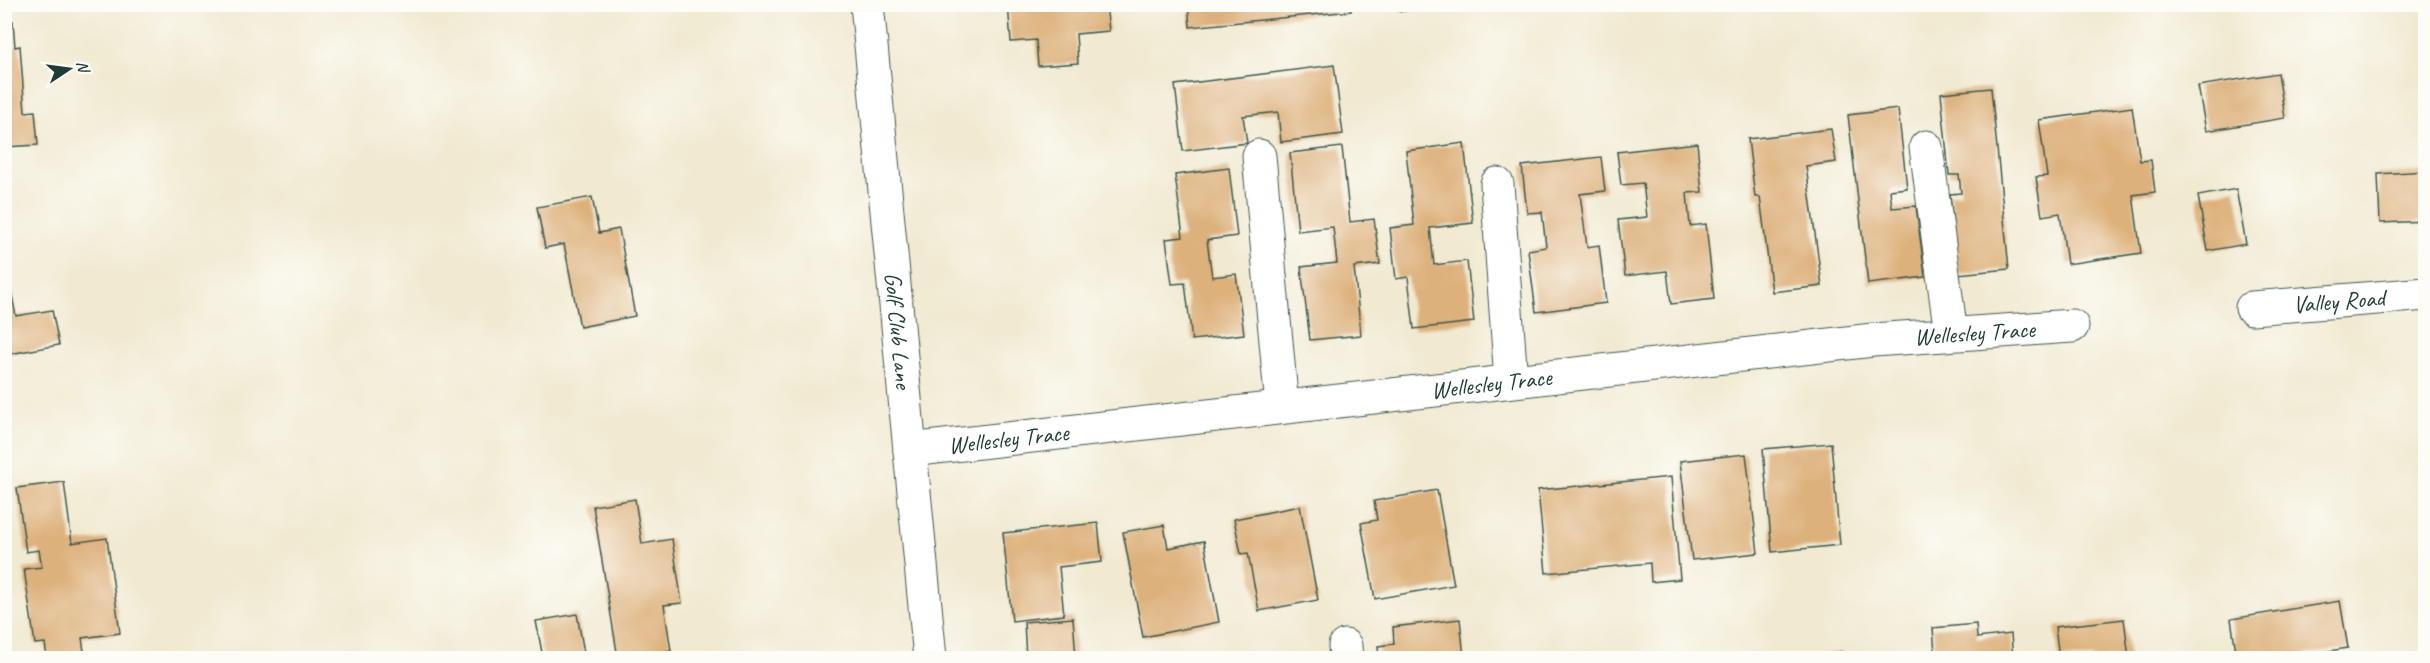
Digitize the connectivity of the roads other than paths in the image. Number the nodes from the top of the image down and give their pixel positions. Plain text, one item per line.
1 (867, 4) edge
2 (1926, 147) dead end
3 (1259, 156) dead end
4 (1497, 184) dead end
5 (2426, 294) edge
6 (2252, 308) dead end
7 (2072, 326) dead end
8 (1951, 334) junction
9 (1511, 381) junction
10 (1282, 407) junction
11 (910, 450) junction
12 (930, 658) edge

1 - 11 street, Golf Club Lane
2 - 8 street
3 - 10 street
4 - 9 street
5 - 6 street, Valley Road
7 - 8 street, Wellesley Trace
8 - 9 street, Wellesley Trace
9 - 10 street, Wellesley Trace
10 - 11 street, Wellesley Trace
11 - 12 street, Golf Club Lane

